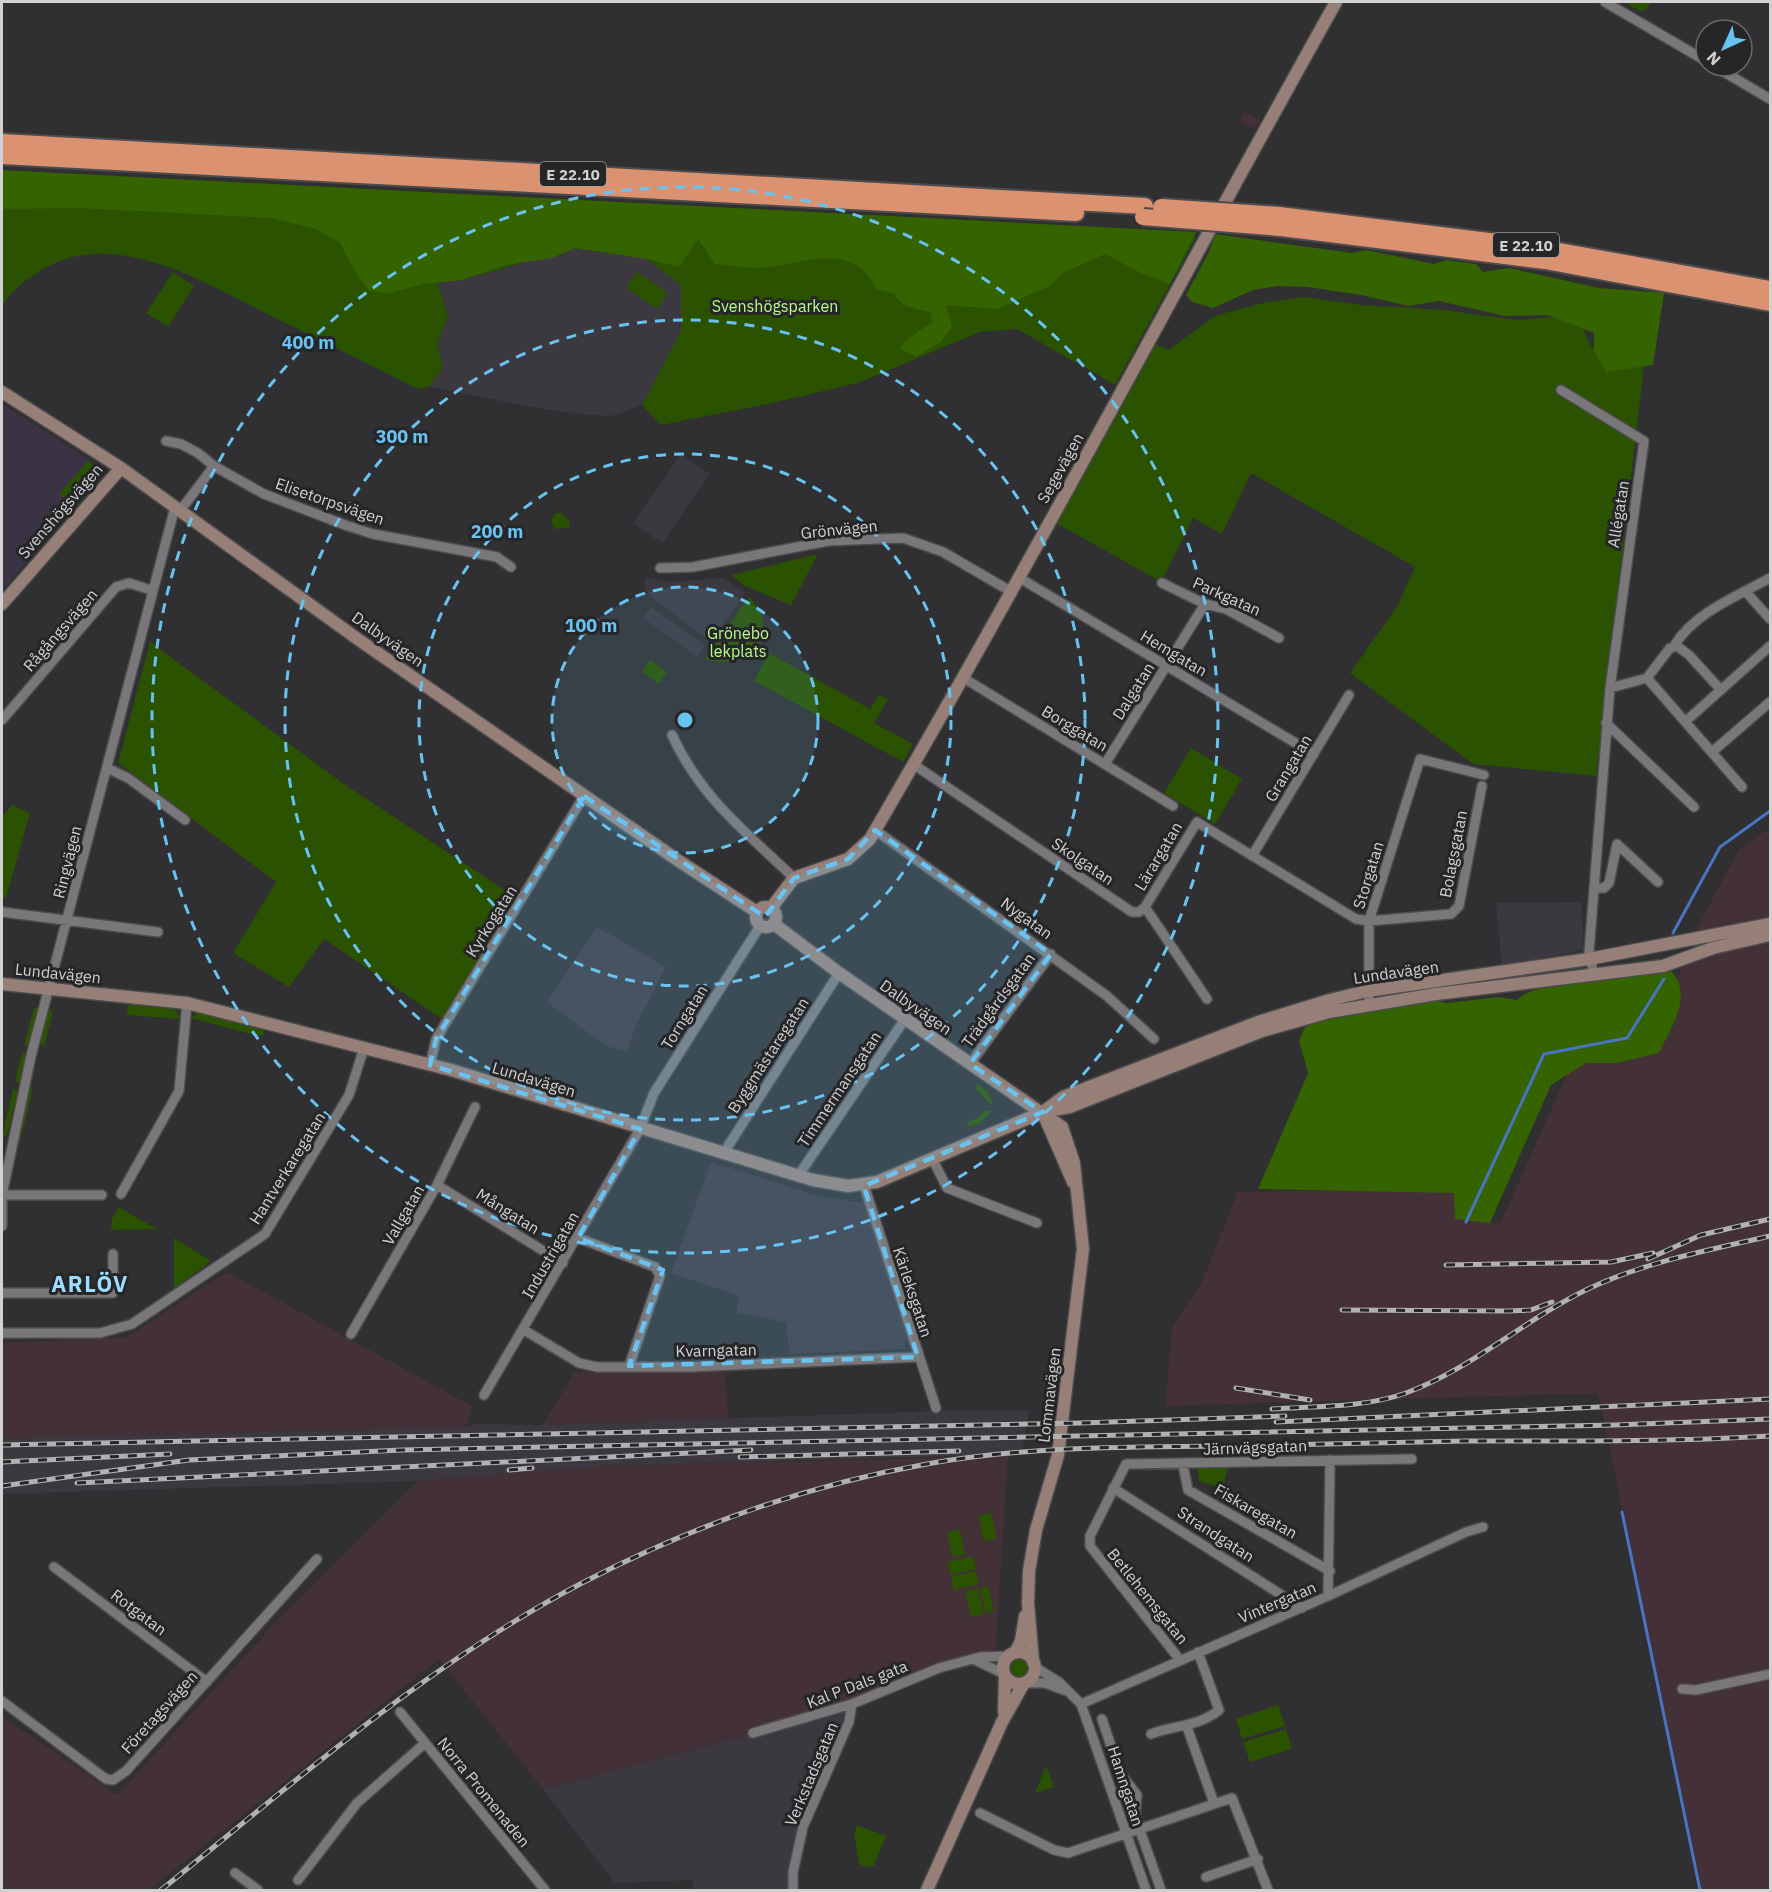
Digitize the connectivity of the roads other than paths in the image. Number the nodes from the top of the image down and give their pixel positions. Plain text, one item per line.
1 (1336, 2) edge
2 (1605, 2) edge
3 (1694, 54) edge
4 (1734, 78) edge
5 (1770, 99) edge
6 (2, 142) edge
7 (2, 156) edge
8 (1144, 211) junction
9 (1280, 221) junction
10 (1770, 289) edge
11 (1770, 303) edge
12 (1561, 390) dead end
13 (2, 392) edge
14 (166, 441) dead end
15 (214, 466) junction
16 (121, 468) junction
17 (177, 509) junction
18 (511, 567) dead end
19 (660, 568) dead end
20 (1018, 577) junction
21 (1770, 578) edge
22 (1162, 583) dead end
23 (151, 590) junction
24 (1010, 591) junction
25 (1746, 591) junction
26 (2, 604) edge
27 (1205, 604) junction
28 (1770, 619) edge
29 (1280, 638) dead end
30 (1674, 646) junction
31 (1770, 646) edge
32 (1166, 667) junction
33 (962, 677) junction
34 (1647, 678) junction
35 (1610, 688) junction
36 (1721, 690) junction
37 (1348, 695) dead end
38 (1770, 702) edge
39 (2, 720) edge
40 (1686, 721) junction
41 (1606, 723) junction
42 (672, 735) dead end
43 (1712, 752) junction
44 (1314, 754) junction
45 (913, 764) junction
46 (1105, 764) junction
47 (107, 768) junction
48 (1484, 775) dead end
49 (1482, 786) dead end
50 (1742, 787) dead end
51 (584, 796) junction
52 (1173, 806) dead end
53 (1694, 807) dead end
54 (185, 820) dead end
55 (875, 830) junction
56 (1252, 856) junction
57 (794, 878) junction
58 (1658, 882) dead end
59 (1594, 888) junction
60 (1145, 907) junction
61 (771, 908) junction
62 (2, 912) edge
63 (757, 912) junction
64 (68, 920) junction
65 (1369, 921) junction
66 (774, 924) junction
67 (1770, 924) edge
68 (760, 926) junction
69 (158, 932) dead end
70 (1770, 935) edge
71 (1051, 954) junction
72 (1589, 959) junction
73 (839, 973) junction
74 (1594, 975) junction
75 (2, 984) edge
76 (51, 989) junction
77 (1368, 997) junction
78 (1207, 999) dead end
79 (187, 1003) junction
80 (905, 1019) junction
81 (1154, 1039) dead end
82 (364, 1048) junction
83 (970, 1064) junction
84 (430, 1065) junction
85 (475, 1107) dead end
86 (1043, 1112) junction
87 (640, 1129) junction
88 (6, 1142) edge
89 (723, 1154) junction
90 (933, 1160) junction
91 (798, 1176) junction
92 (437, 1185) junction
93 (864, 1185) junction
94 (121, 1194) dead end
95 (102, 1195) dead end
96 (2, 1196) edge
97 (1037, 1223) dead end
98 (2, 1226) edge
99 (578, 1238) junction
100 (113, 1254) dead end
101 (563, 1263) junction
102 (2, 1293) edge
103 (524, 1329) junction
104 (2, 1333) edge
105 (351, 1334) dead end
106 (918, 1357) junction
107 (629, 1366) junction
108 (484, 1395) dead end
109 (936, 1408) dead end
110 (1412, 1459) dead end
111 (1330, 1460) junction
112 (1183, 1465) junction
113 (1113, 1488) junction
114 (1483, 1527) dead end
115 (317, 1559) dead end
116 (54, 1567) dead end
117 (1330, 1571) junction
118 (1328, 1596) junction
119 (1028, 1603) junction
120 (1302, 1608) junction
121 (1198, 1652) junction
122 (1011, 1654) junction
123 (971, 1658) junction
124 (1180, 1660) junction
125 (1034, 1664) junction
126 (1770, 1674) edge
127 (1004, 1675) junction
128 (207, 1682) junction
129 (1025, 1683) junction
130 (1682, 1689) dead end
131 (1071, 1694) junction
132 (2, 1701) edge
133 (852, 1704) junction
134 (1081, 1704) junction
135 (400, 1712) dead end
136 (1102, 1719) dead end
137 (1002, 1722) junction
138 (1187, 1727) junction
139 (753, 1733) dead end
140 (1151, 1734) dead end
141 (425, 1743) junction
142 (1214, 1803) junction
143 (980, 1813) dead end
144 (1140, 1828) junction
145 (1126, 1834) junction
146 (1258, 1859) junction
147 (234, 1873) dead end
148 (1206, 1877) dead end
149 (298, 1880) dead end
150 (258, 1890) edge
151 (545, 1890) edge
152 (793, 1890) edge
153 (927, 1890) edge
154 (1146, 1890) edge
155 (1161, 1890) edge
156 (1268, 1890) edge

1 - 20 street, Segevägen
2 - 3 street
4 - 5 street
6 - 8 highway, E 22.10
7 - 8 highway, E 22.10
8 - 9 highway, E 22.10, bridge
9 - 10 highway, E 22.10
9 - 11 highway, E 22.10
12 - 35 street, Allégatan
13 - 16 street, Dalbyvägen
14 - 15 street, Elisetorpsvägen
15 - 17 street
15 - 18 street, Elisetorpsvägen
16 - 17 street, Dalbyvägen
16 - 26 street, Svenshögsvägen
17 - 23 street, Ringvägen
17 - 51 street, Dalbyvägen
19 - 24 street, Grönvägen
20 - 24 street, Segevägen
20 - 32 street, Hemgatan
21 - 25 street
22 - 27 street, Parkgatan
23 - 39 street, Rågångsvägen
23 - 47 street, Ringvägen
24 - 33 street, Segevägen
25 - 28 street
25 - 30 street
27 - 29 street, Parkgatan
27 - 32 street, Dalgatan
30 - 34 street
30 - 36 street
31 - 36 street
32 - 44 street, Hemgatan
32 - 46 street, Dalgatan
33 - 45 street, Segevägen
33 - 46 street, Borggatan
34 - 35 street
34 - 40 street
35 - 41 street, Allégatan
36 - 40 street
37 - 44 street, Grangatan
38 - 43 street
40 - 43 street
41 - 53 street
41 - 59 street, Allégatan
42 - 57 street
43 - 50 street
44 - 56 street, Grangatan
45 - 55 street, Segevägen
45 - 60 street, Skolgatan
46 - 52 street, Borggatan
47 - 54 street
47 - 64 street, Ringvägen
48 - 65 street, Storgatan
49 - 65 street, Bolagsgatan
51 - 63 street, Dalbyvägen
51 - 84 street, Kyrkogatan
55 - 57 street, Segevägen
55 - 71 street, Nygatan
56 - 60 street, Lärargatan
56 - 65 street
57 - 61 street
58 - 59 street
59 - 72 street, Allégatan
60 - 78 street
61 - 63 street
61 - 66 street
62 - 64 street
63 - 68 street
64 - 69 street
64 - 76 street, Ringvägen
65 - 77 street, Storgatan
66 - 68 street
66 - 73 street, Dalbyvägen
67 - 72 street, Lundavägen
68 - 87 street, Torngatan
70 - 74 street, Lundavägen
71 - 81 street, Nygatan
71 - 83 street, Trädgårdsgatan
72 - 74 street, Allégatan
72 - 77 street, Lundavägen
73 - 80 street, Dalbyvägen
73 - 89 street, Byggmästaregatan
74 - 77 street, Lundavägen
75 - 76 street, Lundavägen
76 - 79 street, Lundavägen
76 - 88 street, Ringvägen
77 - 86 street, Lundavägen
79 - 82 street, Lundavägen
79 - 94 street
80 - 83 street, Dalbyvägen
80 - 91 street, Timmermansgatan
82 - 84 street, Lundavägen
82 - 104 street, Hantverkaregatan
83 - 86 street, Dalbyvägen
84 - 87 street, Lundavägen
85 - 92 street, Vallgatan
86 - 90 street, Lundavägen
86 - 119 street, Lommavägen
87 - 89 street, Lundavägen
87 - 99 street, Industrigatan
88 - 96 street, Ringvägen
89 - 91 street, Lundavägen
90 - 93 street, Lundavägen
90 - 97 street
91 - 93 street, Lundavägen
92 - 101 street, Mångatan
92 - 105 street, Vallgatan
93 - 106 street, Kärleksgatan
95 - 96 street
96 - 98 street, Ringvägen
99 - 101 street, Industrigatan
99 - 107 street
100 - 102 street
101 - 103 street, Industrigatan
103 - 107 street, Kvarngatan
103 - 108 street, Industrigatan
106 - 107 street, Kvarngatan
106 - 109 street, Kärleksgatan
110 - 111 street, Järnvägsgatan
111 - 112 street, Järnvägsgatan
111 - 117 street
112 - 113 street, Järnvägsgatan
112 - 117 street, Fiskaregatan
113 - 120 street, Strandgatan
113 - 124 street, Betlehemsgatan
114 - 118 street, Vintergatan
115 - 128 street, Företagsvägen
116 - 128 street, Rotgatan
117 - 118 street
118 - 120 street, Vintergatan
119 - 122 street, Lommavägen
119 - 125 street, Lommavägen
120 - 121 street, Vintergatan
121 - 124 street, Vintergatan
121 - 138 street
122 - 123 street, Kal P Dals gata
122 - 125 street
122 - 127 street, Lommavägen
123 - 127 street
123 - 133 street, Kal P Dals gata
124 - 134 street, Vintergatan
125 - 129 street, Lommavägen
125 - 131 street, Hamngatan
126 - 130 street
127 - 129 street
127 - 137 street, Lommavägen
128 - 132 street, Företagsvägen
129 - 131 street, Hamngatan
129 - 137 street, Lommavägen
131 - 134 street, Hamngatan
133 - 139 street, Kal P Dals gata
133 - 152 street, Verkstadsgatan
134 - 145 street, Hamngatan
135 - 141 street, Norra Promenaden
136 - 144 street
137 - 153 street, Lommavägen
138 - 140 street
138 - 142 street
141 - 149 street
141 - 151 street, Norra Promenaden
142 - 144 street
142 - 146 street
143 - 145 street
144 - 145 street
144 - 155 street
145 - 154 street, Hamngatan
146 - 148 street
146 - 156 street
147 - 150 street

